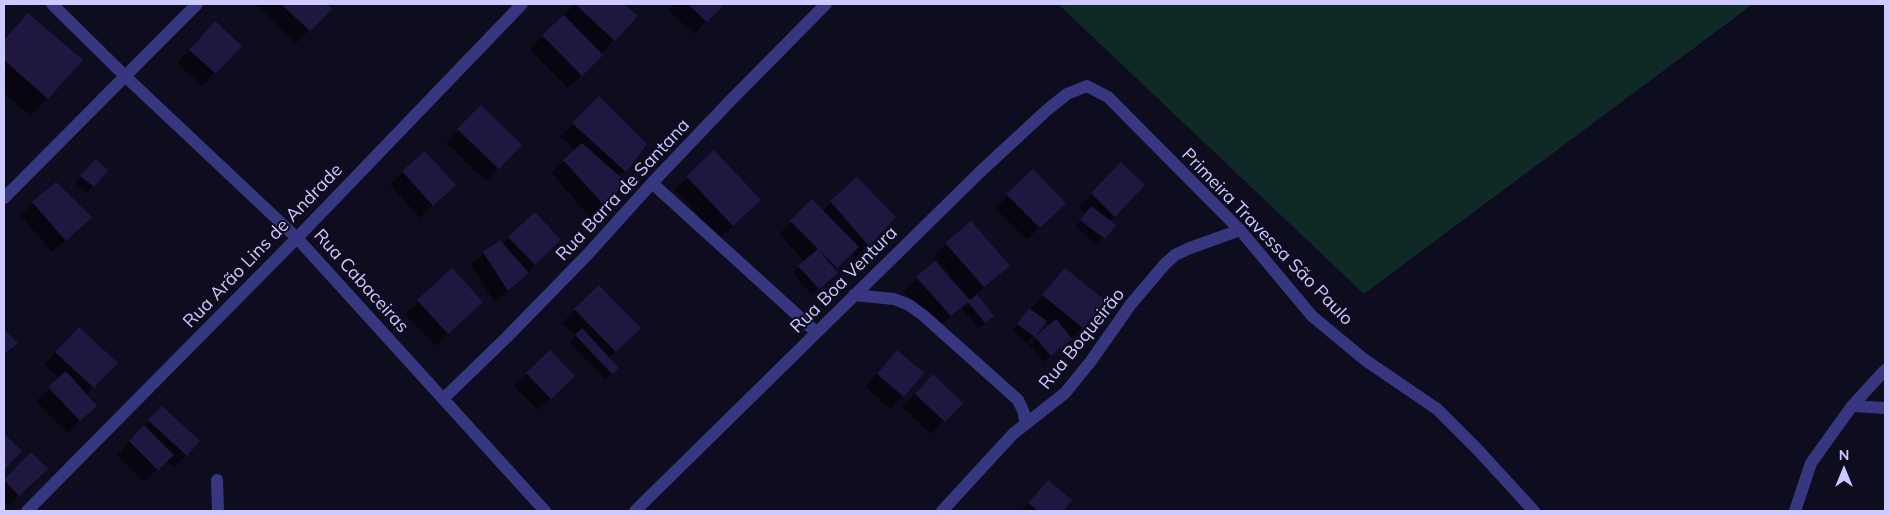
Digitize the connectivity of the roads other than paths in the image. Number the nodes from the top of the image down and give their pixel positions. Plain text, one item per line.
1 (52, 4) edge
2 (197, 4) edge
3 (522, 4) edge
4 (826, 4) edge
5 (126, 77) junction
6 (1087, 86) joint
7 (652, 183) junction
8 (4, 198) edge
9 (1240, 230) junction
10 (297, 238) junction
11 (854, 295) junction
12 (816, 332) junction
13 (1885, 370) edge
14 (443, 399) junction
15 (1852, 406) junction
16 (1885, 408) edge
17 (1025, 423) junction
18 (217, 480) dead end
19 (27, 511) edge
20 (218, 511) edge
21 (545, 511) edge
22 (635, 511) edge
23 (942, 511) edge
24 (1534, 511) edge
25 (1795, 511) edge

1 - 5 street, Rua Cabaceiras
2 - 5 street
3 - 10 street, Rua Arão Lins de Andrade
4 - 7 street, Rua Barra de Santana
5 - 8 street
5 - 10 street, Rua Cabaceiras
6 - 9 street, Primeira Travessa São Paulo
6 - 11 street, Rua Boa Ventura
7 - 12 street
7 - 14 street, Rua Barra de Santana
9 - 17 street, Rua Boqueirão
9 - 24 street, Primeira Travessa São Paulo
10 - 14 street, Rua Cabaceiras
10 - 19 street, Rua Arão Lins de Andrade
11 - 12 street, Rua Boa Ventura
11 - 17 street
12 - 22 street, Rua Boa Ventura
13 - 15 street
14 - 21 street, Rua Cabaceiras
15 - 16 street
15 - 25 street
17 - 23 street, Rua Boqueirão
18 - 20 street

